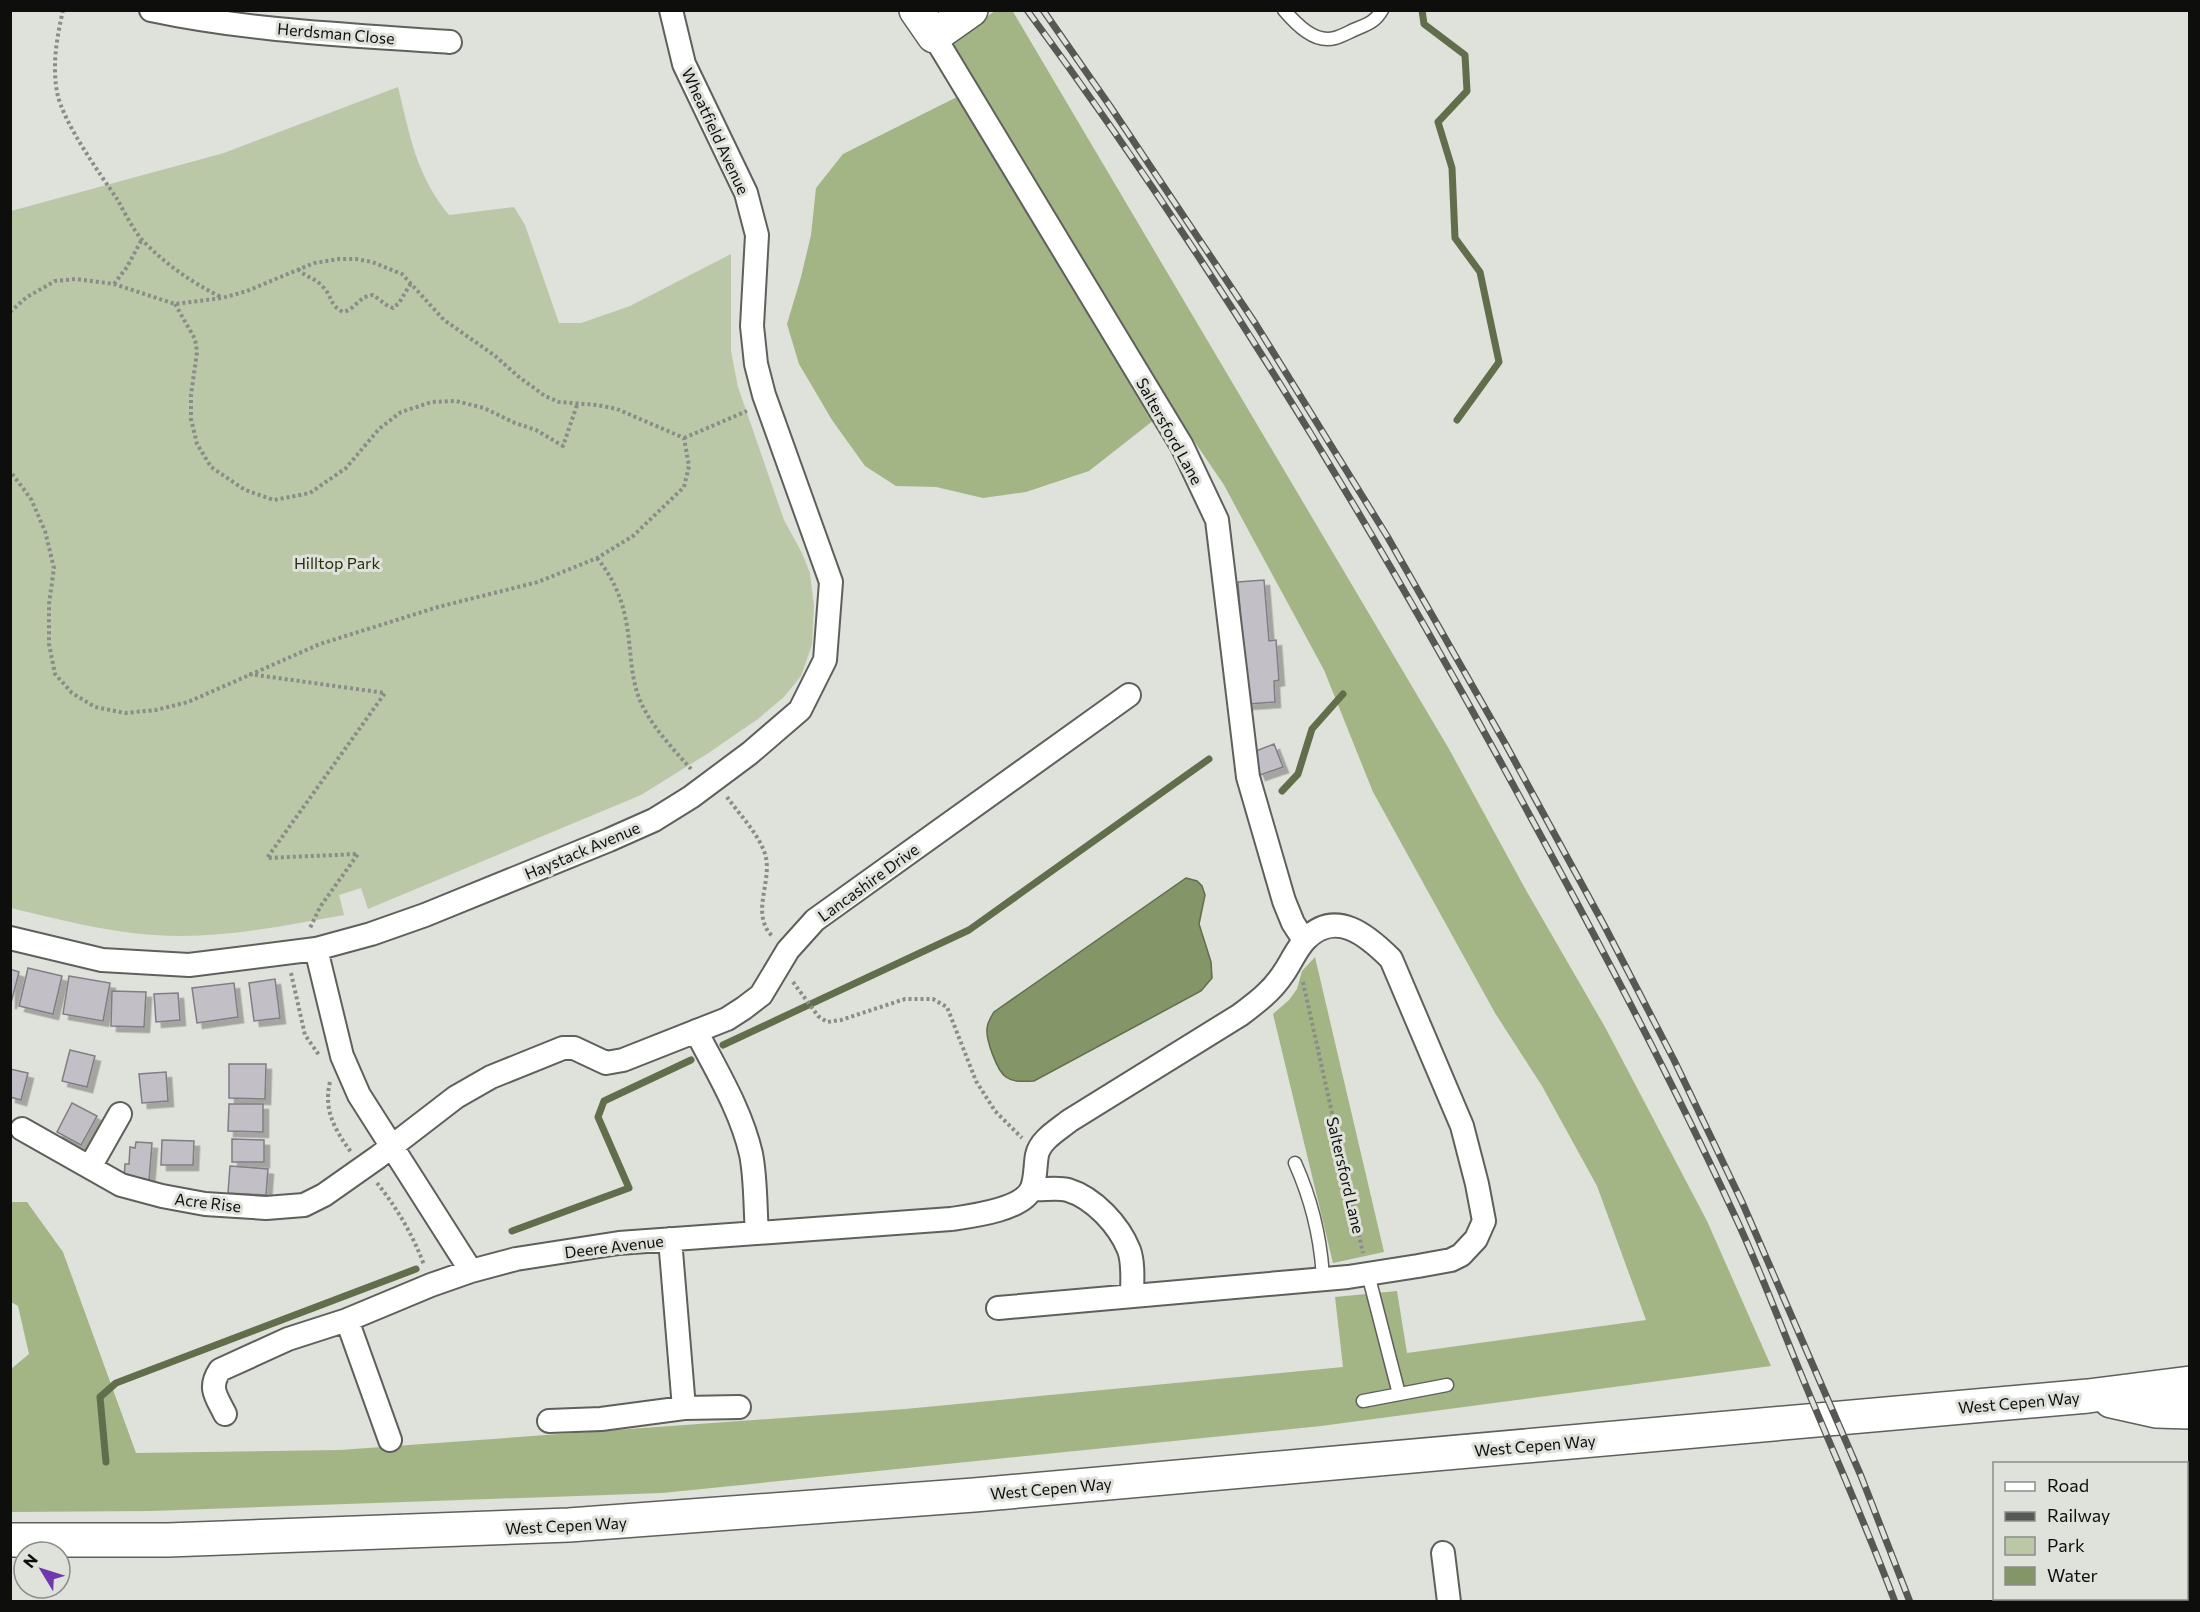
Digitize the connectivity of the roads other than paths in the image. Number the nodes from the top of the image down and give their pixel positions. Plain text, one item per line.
1 (152, 10) edge
2 (671, 10) edge
3 (971, 10) edge
4 (1284, 10) edge
5 (1382, 10) edge
6 (925, 23) edge
7 (450, 42) dead end
8 (765, 399) joint
9 (1130, 695) dead end
10 (10, 938) edge
11 (313, 939) junction
12 (1299, 948) junction
13 (696, 1031) junction
14 (120, 1114) dead end
15 (22, 1129) dead end
16 (392, 1145) junction
17 (1295, 1163) dead end
18 (90, 1167) junction
19 (1032, 1190) junction
20 (757, 1233) junction
21 (670, 1239) junction
22 (471, 1271) junction
23 (1368, 1274) junction
24 (1323, 1279) junction
25 (1132, 1296) junction
26 (998, 1308) dead end
27 (347, 1320) junction
28 (2190, 1383) edge
29 (1447, 1385) dead end
30 (1399, 1394) junction
31 (2088, 1396) junction
32 (1363, 1401) dead end
33 (739, 1407) dead end
34 (684, 1408) junction
35 (2190, 1412) edge
36 (225, 1414) dead end
37 (549, 1421) dead end
38 (390, 1440) dead end
39 (10, 1540) edge
40 (1443, 1553) dead end
41 (1449, 1602) edge

1 - 7 street, Herdsman Close
2 - 8 street, Wheatfield Avenue
3 - 6 main road, Saltersford Lane
4 - 5 lane
6 - 12 street, Saltersford Lane
8 - 11 street, Haystack Avenue
9 - 13 street, Lancashire Drive
10 - 11 street, Haystack Avenue
11 - 16 street
12 - 19 street
12 - 23 street
13 - 16 street, Lancashire Drive
13 - 20 street
14 - 18 street
15 - 18 street, Acre Rise
16 - 18 street, Acre Rise
16 - 22 street
17 - 24 lane
19 - 20 street, Deere Avenue
19 - 25 street
20 - 21 street, Deere Avenue
21 - 22 street, Deere Avenue
21 - 34 street
22 - 27 street, Deere Avenue
23 - 24 street
23 - 30 lane
24 - 25 street
25 - 26 street
27 - 36 street, Deere Avenue
27 - 38 street
28 - 31 main road, West Cepen Way
29 - 30 lane
30 - 32 lane
31 - 35 main road, West Cepen Way
31 - 39 main road, West Cepen Way
33 - 34 street
34 - 37 street
40 - 41 street

